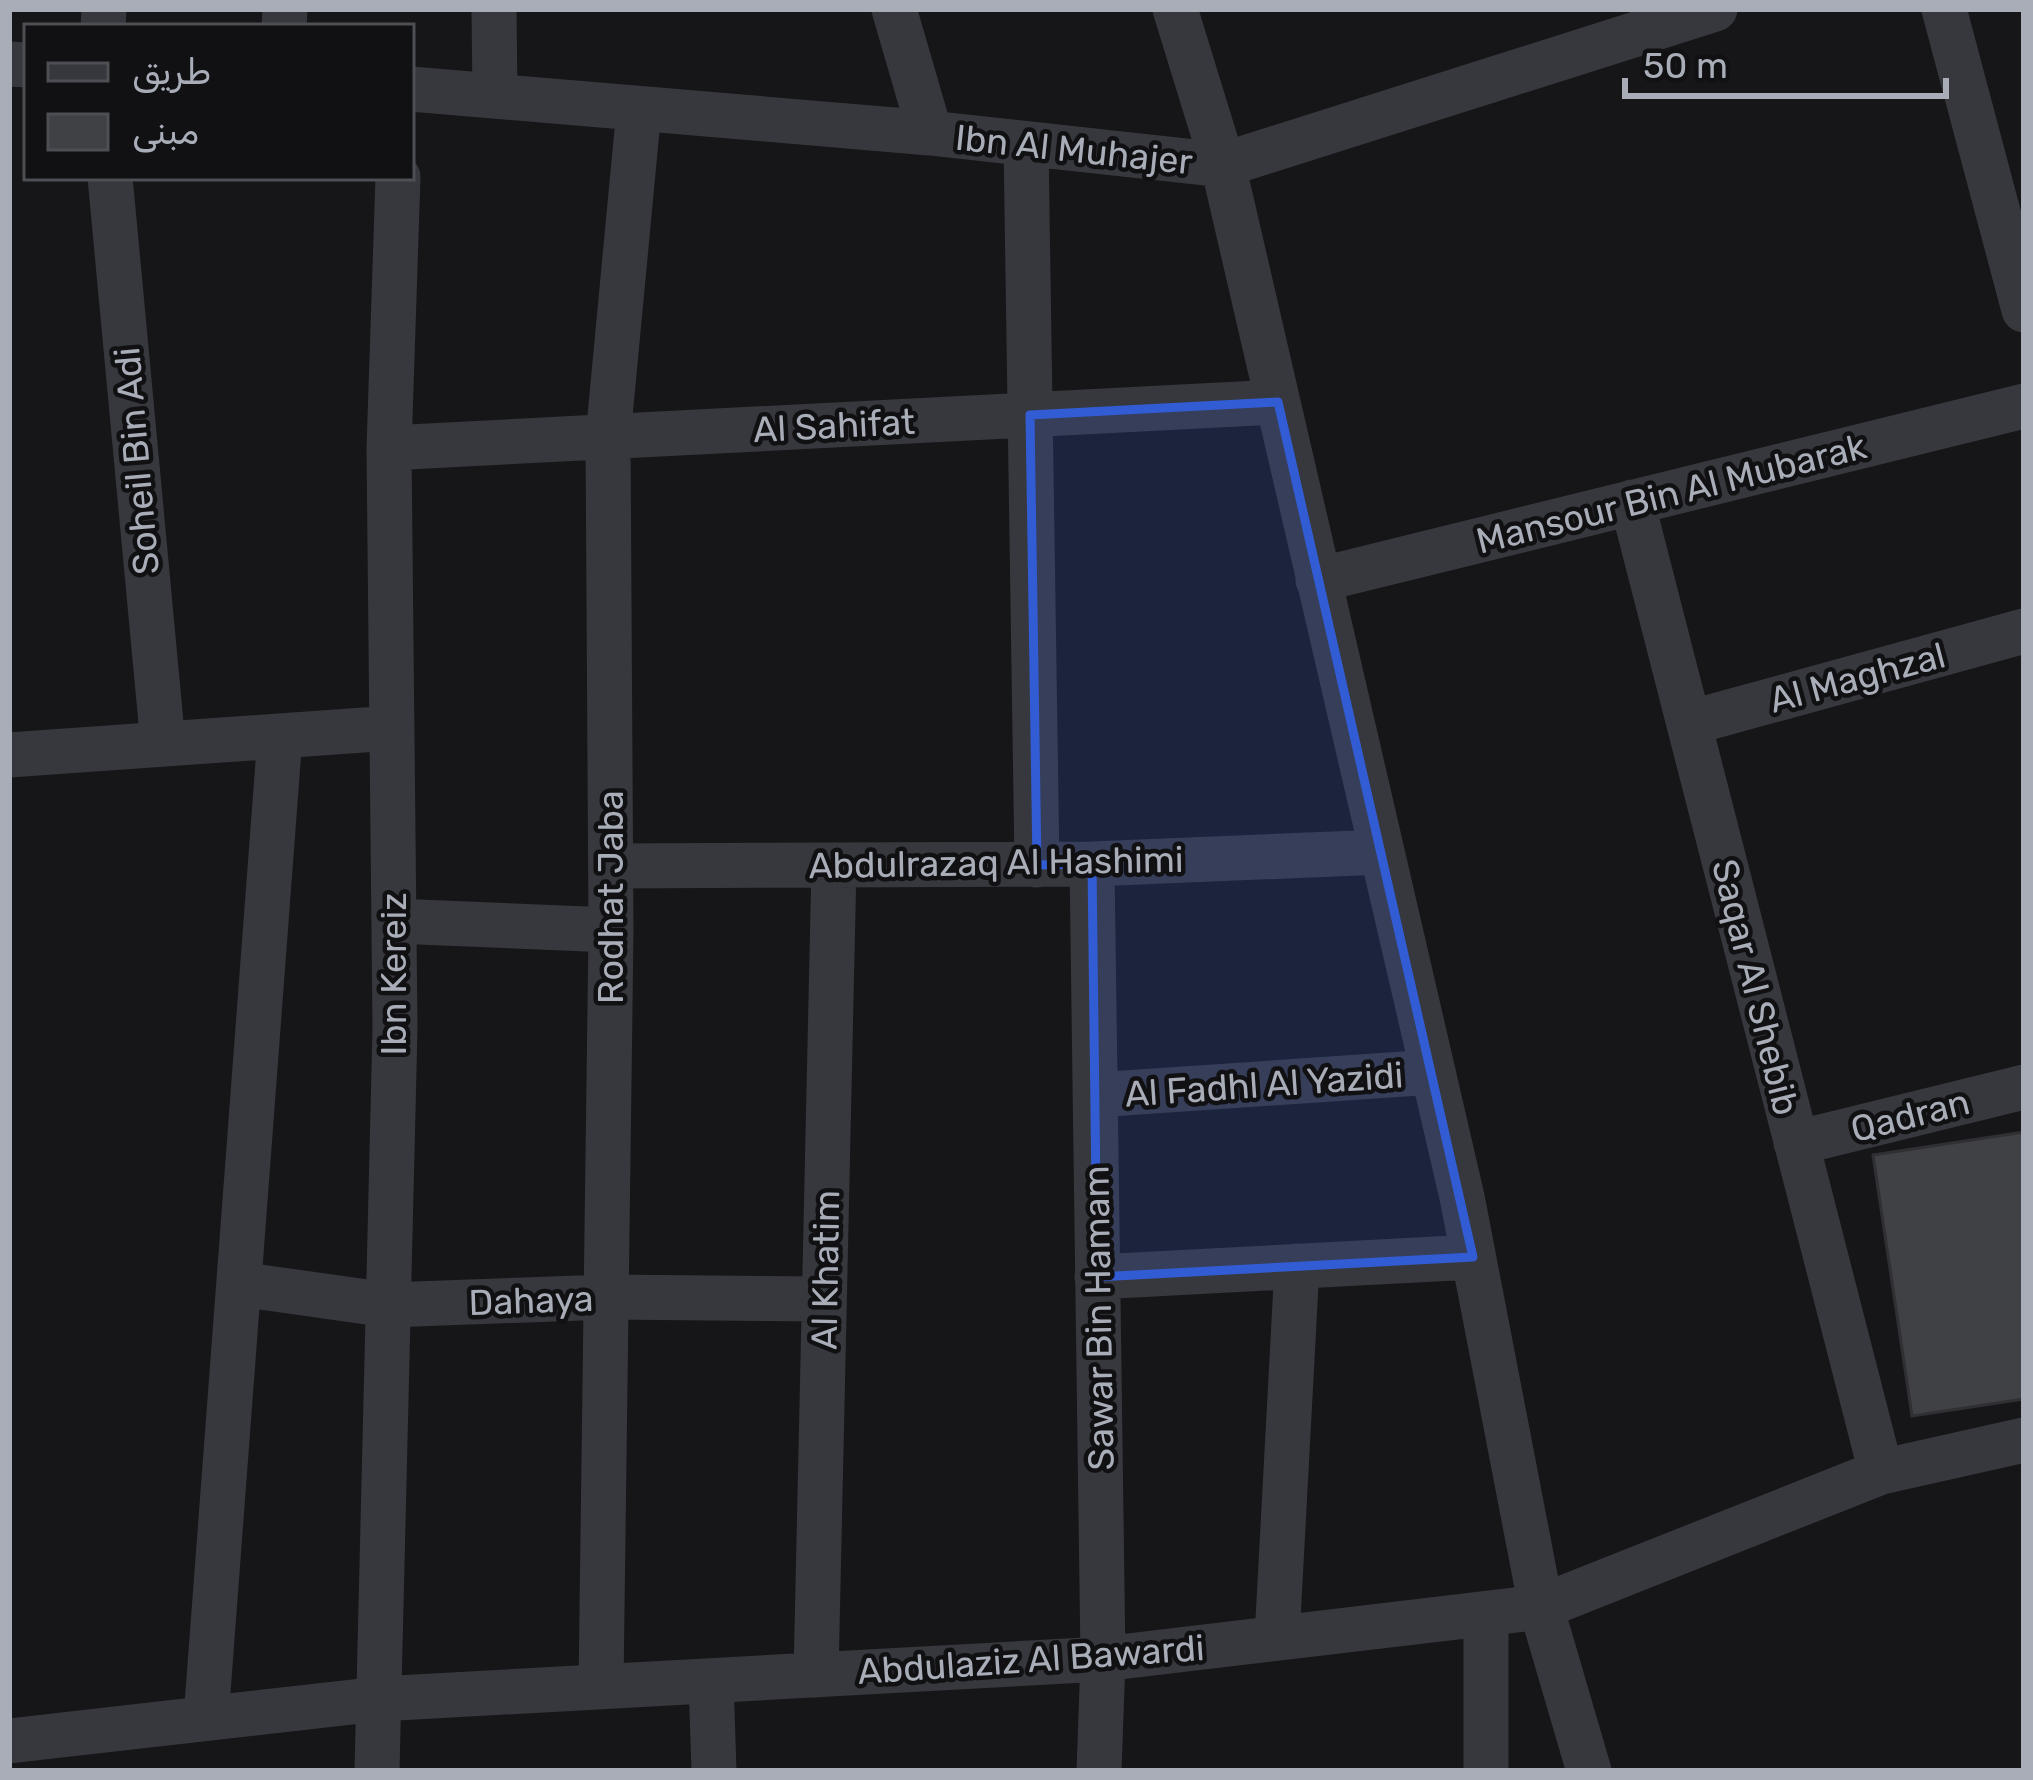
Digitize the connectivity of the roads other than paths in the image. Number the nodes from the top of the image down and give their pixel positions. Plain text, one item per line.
1 (494, 9) edge
2 (895, 9) edge
3 (1175, 9) edge
4 (1715, 9) edge
5 (1944, 9) edge
6 (414, 89) edge
7 (495, 96) junction
8 (639, 109) junction
9 (930, 133) junction
10 (1026, 144) junction
11 (1223, 165) junction
12 (110, 180) edge
13 (398, 180) edge
14 (2024, 310) edge
15 (1278, 402) junction
16 (2024, 406) edge
17 (1030, 415) junction
18 (608, 437) junction
19 (389, 448) junction
20 (1633, 502) junction
21 (1318, 580) junction
22 (2024, 632) edge
23 (1689, 722) junction
24 (392, 728) junction
25 (280, 736) junction
26 (163, 744) junction
27 (9, 755) edge
28 (1382, 852) junction
29 (1092, 864) junction
30 (834, 865) junction
31 (1037, 865) junction
32 (610, 866) junction
33 (394, 921) junction
34 (611, 930) junction
35 (1433, 1072) junction
36 (2024, 1087) edge
37 (1095, 1095) junction
38 (1796, 1143) junction
39 (1473, 1257) junction
40 (1298, 1266) junction
41 (1097, 1276) junction
42 (238, 1284) junction
43 (607, 1297) junction
44 (824, 1299) junction
45 (388, 1305) junction
46 (2024, 1440) edge
47 (1881, 1472) junction
48 (1541, 1607) junction
49 (1486, 1614) junction
50 (1277, 1638) junction
51 (1102, 1659) junction
52 (816, 1675) junction
53 (711, 1681) junction
54 (601, 1686) junction
55 (379, 1699) junction
56 (206, 1718) junction
57 (9, 1742) edge
58 (377, 1771) edge
59 (714, 1771) edge
60 (1099, 1771) edge
61 (1486, 1771) edge
62 (1589, 1771) edge

1 - 7 street
2 - 9 street
3 - 11 street
4 - 11 street, Ibn Al Muhajer
5 - 14 street
6 - 7 street, Ibn Al Muhajer
7 - 8 street, Ibn Al Muhajer
8 - 9 street, Ibn Al Muhajer
8 - 18 street, Rodhat Jaba
9 - 10 street, Ibn Al Muhajer
10 - 11 street, Ibn Al Muhajer
10 - 17 street
11 - 15 street
12 - 26 street, Soheil Bin Adi
13 - 19 street, Ibn Kereiz
15 - 17 street, Al Sahifat
15 - 21 street
16 - 20 street, Mansour Bin Al Mubarak
17 - 18 street, Al Sahifat
17 - 31 street
18 - 19 street, Al Sahifat
18 - 32 street, Rodhat Jaba
19 - 24 street, Ibn Kereiz
20 - 21 street, Mansour Bin Al Mubarak
20 - 23 street, Saqar Al Shebib
21 - 28 street
22 - 23 street, Al Maghzal
23 - 38 street, Saqar Al Shebib
24 - 25 street
24 - 33 street, Ibn Kereiz
25 - 26 street
25 - 42 street
26 - 27 street
28 - 29 street, Abdulrazaq Al Hashimi
28 - 35 street
29 - 31 street, Abdulrazaq Al Hashimi
29 - 37 street, Sawar Bin Hamam
30 - 31 street, Abdulrazaq Al Hashimi
30 - 32 street, Abdulrazaq Al Hashimi
30 - 44 street, Al Khatim
32 - 34 street, Rodhat Jaba
33 - 34 street
33 - 45 street, Ibn Kereiz
34 - 43 street, Rodhat Jaba
35 - 37 street, Al Fadhl Al Yazidi
35 - 39 street
36 - 38 street, Qadran
37 - 41 street, Sawar Bin Hamam
38 - 47 street, Saqar Al Shebib
39 - 40 street
39 - 48 street
40 - 41 street
40 - 50 street
41 - 51 street, Sawar Bin Hamam
42 - 45 street, Dahaya
42 - 56 street
43 - 44 street, Dahaya
43 - 45 street, Dahaya
43 - 54 street, Rodhat Jaba
44 - 52 street, Al Khatim
45 - 55 street, Ibn Kereiz
46 - 47 street, Abdulaziz Al Bawardi
47 - 48 street, Abdulaziz Al Bawardi
48 - 49 street, Abdulaziz Al Bawardi
48 - 62 street
49 - 50 street, Abdulaziz Al Bawardi
49 - 61 street
50 - 51 street, Abdulaziz Al Bawardi
51 - 52 street, Abdulaziz Al Bawardi
51 - 60 street, Sawar Bin Hamam
52 - 53 street, Abdulaziz Al Bawardi
53 - 54 street, Abdulaziz Al Bawardi
53 - 59 street
54 - 55 street, Abdulaziz Al Bawardi
55 - 56 street, Abdulaziz Al Bawardi
55 - 58 street, Ibn Kereiz
56 - 57 street, Abdulaziz Al Bawardi

